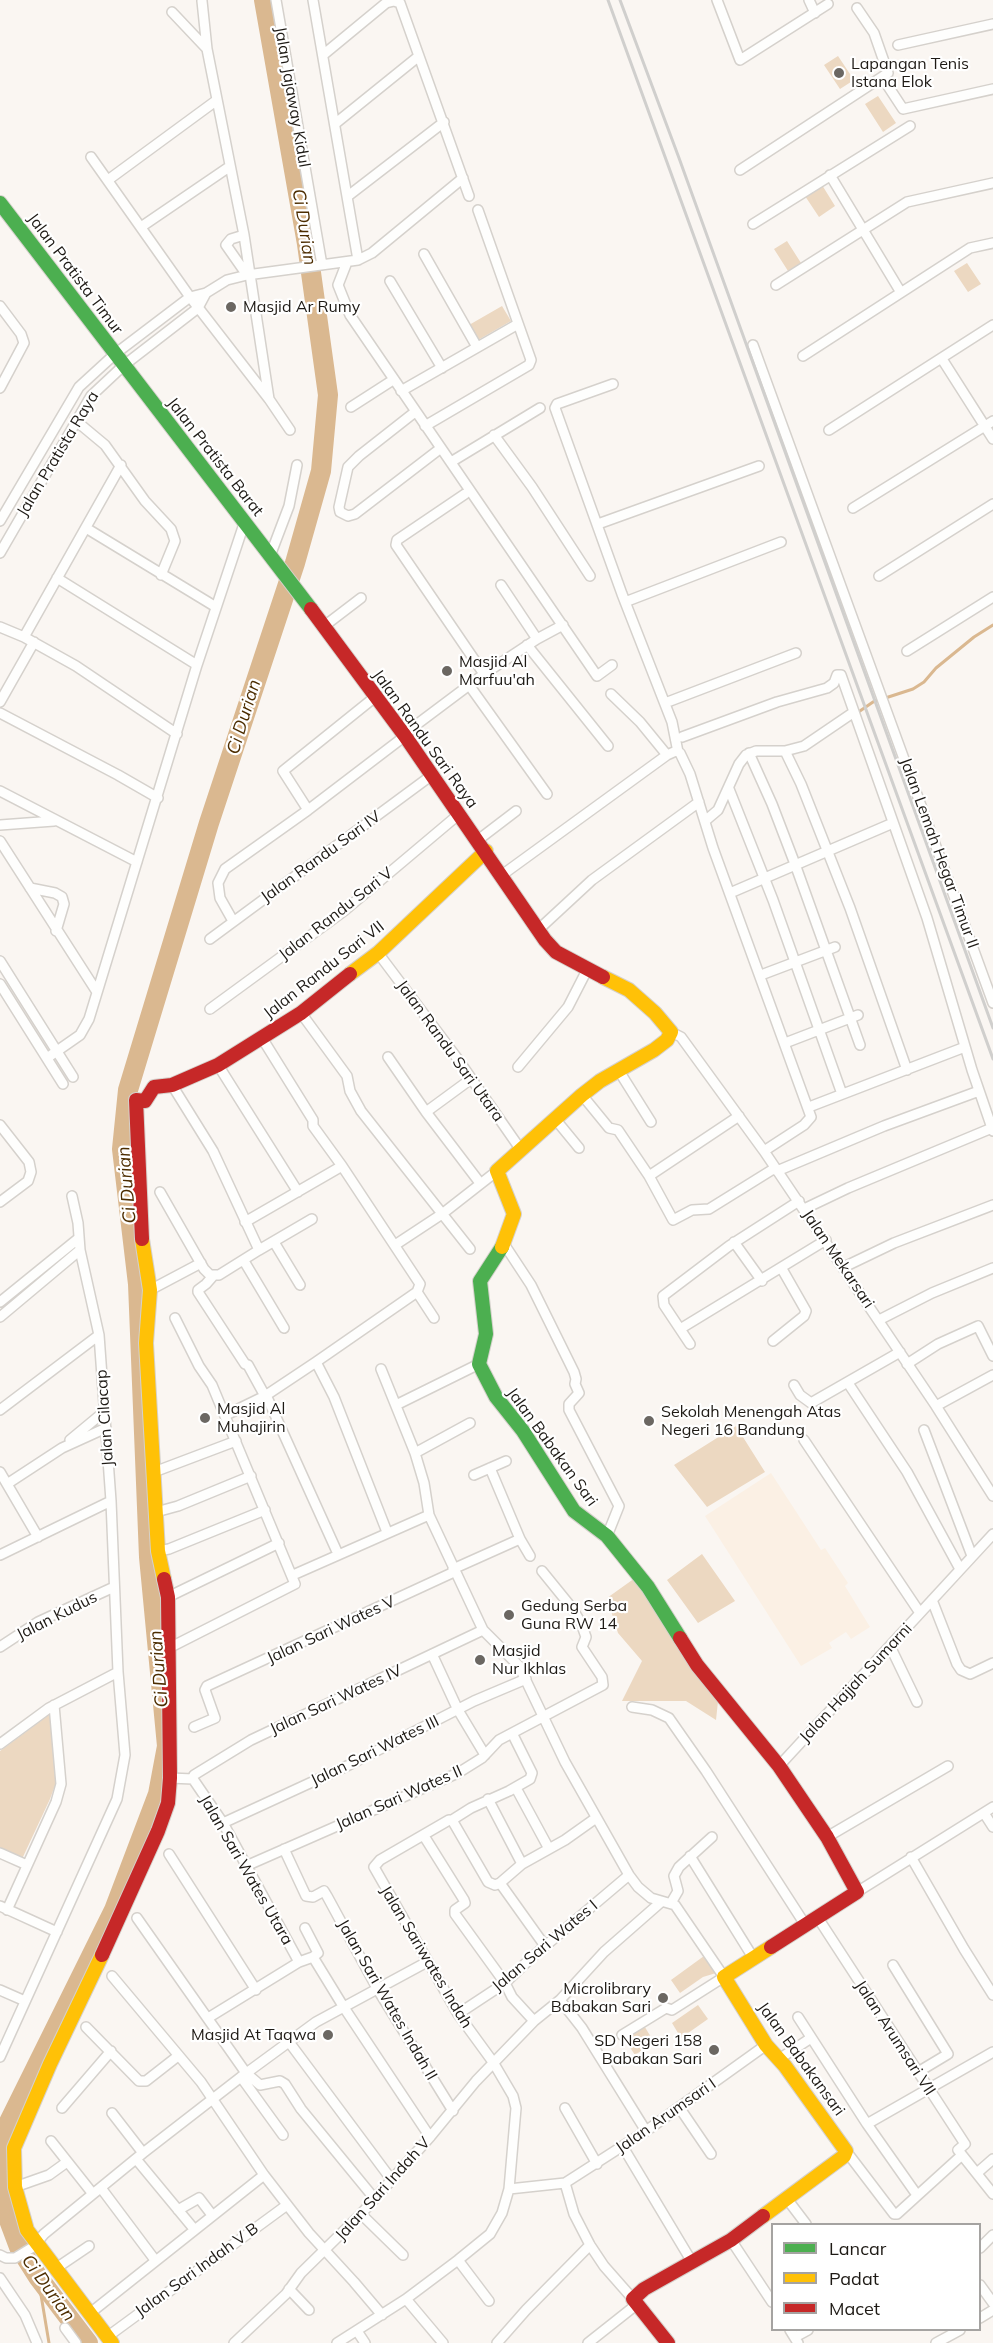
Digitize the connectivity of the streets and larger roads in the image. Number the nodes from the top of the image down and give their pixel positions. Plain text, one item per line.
1 (276, 0) edge
2 (314, 0) edge
3 (717, 0) edge
4 (809, 0) edge
5 (202, 1) edge
6 (828, 4) dead end
7 (857, 8) dead end
8 (172, 12) dead end
9 (814, 13) junction
10 (993, 24) edge
11 (898, 45) dead end
12 (207, 49) junction
13 (323, 55) junction
14 (419, 56) junction
15 (882, 77) junction
16 (993, 89) edge
17 (217, 100) junction
18 (444, 122) junction
19 (336, 123) junction
20 (910, 126) dead end
21 (91, 157) dead end
22 (229, 167) junction
23 (740, 170) dead end
24 (830, 175) junction
25 (463, 178) junction
26 (108, 180) junction
27 (993, 183) edge
28 (348, 196) junction
29 (469, 196) dead end
30 (0, 203) edge
31 (478, 210) dead end
32 (753, 224) dead end
33 (141, 227) junction
34 (863, 230) junction
35 (244, 235) junction
36 (993, 243) edge
37 (424, 254) dead end
38 (358, 260) junction
39 (347, 262) junction
40 (321, 265) junction
41 (248, 274) junction
42 (390, 281) dead end
43 (776, 285) dead end
44 (900, 291) junction
45 (206, 293) junction
46 (190, 297) junction
47 (0, 306) edge
48 (198, 308) junction
49 (518, 324) junction
50 (993, 325) edge
51 (753, 345) dead end
52 (477, 347) junction
53 (115, 354) junction
54 (803, 356) dead end
55 (942, 359) junction
56 (123, 366) junction
57 (442, 368) junction
58 (91, 375) junction
59 (393, 380) junction
60 (613, 384) dead end
61 (100, 385) junction
62 (0, 388) edge
63 (401, 392) junction
64 (269, 399) junction
65 (351, 407) dead end
66 (540, 408) dead end
67 (415, 412) junction
68 (75, 420) junction
69 (989, 423) edge
70 (425, 426) junction
71 (290, 430) dead end
72 (829, 430) dead end
73 (494, 435) junction
74 (993, 439) edge
75 (441, 448) junction
76 (451, 462) junction
77 (121, 465) junction
78 (297, 465) dead end
79 (759, 466) dead end
80 (465, 494) dead end
81 (993, 504) edge
82 (853, 508) dead end
83 (0, 521) edge
84 (244, 521) junction
85 (598, 524) junction
86 (86, 528) junction
87 (781, 542) dead end
88 (0, 553) edge
89 (270, 556) junction
90 (280, 570) joint
91 (161, 575) junction
92 (590, 576) dead end
93 (879, 576) dead end
94 (57, 578) junction
95 (501, 585) dead end
96 (993, 597) edge
97 (361, 598) dead end
98 (625, 602) junction
99 (216, 608) junction
100 (562, 626) junction
101 (0, 627) edge
102 (323, 627) junction
103 (24, 637) junction
104 (537, 639) junction
105 (34, 642) junction
106 (527, 645) junction
107 (907, 651) dead end
108 (796, 653) dead end
109 (197, 665) junction
110 (612, 665) dead end
111 (484, 674) junction
112 (468, 685) junction
113 (611, 694) dead end
114 (375, 697) junction
115 (0, 702) edge
116 (665, 703) junction
117 (0, 713) edge
118 (854, 714) junction
119 (177, 734) junction
120 (405, 735) junction
121 (682, 737) dead end
122 (608, 746) dead end
123 (785, 751) junction
124 (678, 752) junction
125 (749, 753) junction
126 (667, 755) junction
127 (432, 775) junction
128 (729, 789) junction
129 (0, 791) edge
130 (547, 794) dead end
131 (158, 798) junction
132 (699, 802) junction
133 (309, 810) junction
134 (516, 811) dead end
135 (458, 814) junction
136 (57, 820) junction
137 (705, 821) junction
138 (893, 823) junction
139 (0, 825) edge
140 (0, 841) edge
141 (482, 846) junction
142 (828, 850) junction
143 (137, 862) junction
144 (795, 864) junction
145 (502, 875) junction
146 (764, 878) junction
147 (30, 888) junction
148 (730, 893) junction
149 (233, 921) junction
150 (538, 930) junction
151 (56, 931) junction
152 (210, 939) dead end
153 (831, 948) junction
154 (378, 953) junction
155 (0, 961) edge
156 (794, 963) junction
157 (587, 970) junction
158 (761, 975) junction
159 (0, 984) edge
160 (97, 992) junction
161 (993, 1003) edge
162 (210, 1009) dead end
163 (302, 1013) junction
164 (854, 1016) junction
165 (819, 1030) junction
166 (671, 1032) junction
167 (262, 1038) junction
168 (785, 1043) junction
169 (860, 1045) dead end
170 (966, 1049) junction
171 (57, 1052) junction
172 (388, 1057) dead end
173 (47, 1058) junction
174 (218, 1065) junction
175 (518, 1067) dead end
176 (907, 1070) junction
177 (619, 1071) junction
178 (73, 1077) dead end
179 (471, 1079) junction
180 (63, 1084) dead end
181 (172, 1085) junction
182 (973, 1093) junction
183 (842, 1094) junction
184 (582, 1095) junction
185 (808, 1107) junction
186 (426, 1112) junction
187 (739, 1116) junction
188 (556, 1120) junction
189 (651, 1122) dead end
190 (0, 1125) edge
191 (989, 1130) edge
192 (579, 1148) dead end
193 (521, 1150) junction
194 (764, 1151) junction
195 (342, 1166) junction
196 (776, 1170) junction
197 (497, 1171) junction
198 (649, 1176) junction
199 (480, 1183) junction
200 (160, 1192) dead end
201 (298, 1192) junction
202 (72, 1196) dead end
203 (0, 1202) edge
204 (801, 1205) junction
205 (993, 1205) edge
206 (442, 1214) junction
207 (312, 1219) dead end
208 (245, 1222) junction
209 (79, 1238) junction
210 (826, 1240) junction
211 (274, 1242) junction
212 (734, 1242) junction
213 (395, 1245) junction
214 (504, 1245) junction
215 (470, 1249) dead end
216 (259, 1250) junction
217 (80, 1251) junction
218 (244, 1261) junction
219 (201, 1263) junction
220 (844, 1267) junction
221 (993, 1268) edge
222 (782, 1269) junction
223 (213, 1276) junction
224 (762, 1281) junction
225 (300, 1285) dead end
226 (150, 1290) junction
227 (417, 1292) junction
228 (0, 1302) edge
229 (0, 1317) edge
230 (175, 1318) dead end
231 (434, 1318) dead end
232 (879, 1320) junction
233 (284, 1328) dead end
234 (680, 1329) junction
235 (99, 1335) junction
236 (773, 1341) dead end
237 (690, 1344) dead end
238 (900, 1352) junction
239 (993, 1356) edge
240 (316, 1362) junction
241 (479, 1364) junction
242 (908, 1364) junction
243 (381, 1369) dead end
244 (993, 1376) edge
245 (848, 1383) junction
246 (794, 1385) dead end
247 (265, 1395) junction
248 (396, 1405) junction
249 (936, 1406) junction
250 (0, 1410) edge
251 (105, 1412) junction
252 (226, 1416) junction
253 (470, 1423) dead end
254 (106, 1428) junction
255 (924, 1430) dead end
256 (804, 1440) dead end
257 (236, 1441) junction
258 (62, 1448) junction
259 (415, 1453) junction
260 (506, 1461) dead end
261 (490, 1468) junction
262 (0, 1472) edge
263 (154, 1472) junction
264 (474, 1475) dead end
265 (251, 1476) junction
266 (7, 1484) junction
267 (993, 1496) edge
268 (111, 1500) junction
269 (265, 1510) junction
270 (156, 1512) junction
271 (429, 1515) junction
272 (387, 1532) junction
273 (993, 1534) edge
274 (607, 1536) junction
275 (38, 1537) junction
276 (520, 1539) junction
277 (279, 1543) junction
278 (158, 1551) junction
279 (338, 1554) junction
280 (0, 1555) edge
281 (530, 1556) dead end
282 (972, 1556) junction
283 (960, 1569) junction
284 (454, 1571) junction
285 (542, 1571) dead end
286 (293, 1575) junction
287 (114, 1587) junction
288 (168, 1597) junction
289 (932, 1600) junction
290 (920, 1613) junction
291 (483, 1630) junction
292 (890, 1646) junction
293 (0, 1647) edge
294 (169, 1648) junction
295 (432, 1654) junction
296 (993, 1663) edge
297 (118, 1672) junction
298 (526, 1679) junction
299 (916, 1702) dead end
300 (54, 1705) junction
301 (632, 1707) dead end
302 (458, 1710) junction
303 (544, 1718) junction
304 (194, 1727) dead end
305 (512, 1733) junction
306 (0, 1744) edge
307 (485, 1755) junction
308 (779, 1766) junction
309 (948, 1767) dead end
310 (170, 1778) junction
311 (193, 1779) junction
312 (516, 1788) junction
313 (488, 1799) junction
314 (993, 1807) edge
315 (984, 1813) junction
316 (596, 1818) junction
317 (452, 1820) junction
318 (223, 1823) junction
319 (993, 1827) edge
320 (424, 1836) junction
321 (712, 1837) dead end
322 (827, 1838) junction
323 (548, 1847) junction
324 (284, 1849) junction
325 (0, 1853) edge
326 (169, 1854) dead end
327 (690, 1856) junction
328 (911, 1857) junction
329 (522, 1864) junction
330 (27, 1865) junction
331 (246, 1866) junction
332 (629, 1875) junction
333 (500, 1883) junction
334 (857, 1892) junction
335 (661, 1902) junction
336 (671, 1903) junction
337 (4, 1908) edge
338 (137, 1918) dead end
339 (818, 1918) junction
340 (806, 1926) junction
341 (305, 1928) dead end
342 (57, 1932) junction
343 (545, 1946) junction
344 (313, 1957) junction
345 (754, 1959) junction
346 (299, 1962) junction
347 (427, 1962) junction
348 (893, 1965) dead end
349 (112, 1976) dead end
350 (724, 1977) junction
351 (505, 1983) junction
352 (0, 1990) edge
353 (256, 1990) junction
354 (378, 1990) junction
355 (993, 1995) edge
356 (560, 2000) junction
357 (25, 2001) junction
358 (343, 2006) junction
359 (458, 2014) junction
360 (798, 2017) dead end
361 (208, 2018) junction
362 (534, 2021) junction
363 (86, 2027) dead end
364 (622, 2035) dead end
365 (811, 2038) junction
366 (289, 2042) junction
367 (766, 2045) junction
368 (111, 2051) junction
369 (993, 2052) edge
370 (178, 2056) junction
371 (0, 2058) edge
372 (779, 2060) junction
373 (493, 2062) junction
374 (918, 2072) junction
375 (243, 2075) junction
376 (927, 2089) junction
377 (213, 2099) junction
378 (680, 2107) junction
379 (63, 2108) dead end
380 (565, 2108) dead end
381 (453, 2111) junction
382 (112, 2113) dead end
383 (867, 2124) junction
384 (646, 2132) junction
385 (283, 2135) dead end
386 (430, 2137) junction
387 (51, 2142) dead end
388 (622, 2147) junction
389 (846, 2151) junction
390 (711, 2154) dead end
391 (962, 2155) junction
392 (140, 2156) junction
393 (993, 2159) edge
394 (67, 2162) junction
395 (597, 2164) junction
396 (977, 2173) junction
397 (264, 2175) junction
398 (391, 2180) junction
399 (564, 2183) junction
400 (15, 2187) junction
401 (509, 2189) junction
402 (97, 2191) junction
403 (993, 2194) edge
404 (917, 2195) junction
405 (374, 2198) junction
406 (787, 2199) junction
407 (287, 2205) junction
408 (178, 2210) junction
409 (361, 2214) junction
410 (212, 2215) junction
411 (805, 2223) edge
412 (194, 2229) junction
413 (993, 2235) edge
414 (731, 2240) junction
415 (35, 2245) junction
416 (590, 2245) junction
417 (89, 2246) dead end
418 (981, 2247) edge
419 (327, 2251) junction
420 (403, 2255) dead end
421 (7, 2257) edge
422 (155, 2260) junction
423 (458, 2260) junction
424 (692, 2262) junction
425 (55, 2270) junction
426 (981, 2285) edge
427 (2, 2286) edge
428 (289, 2289) junction
429 (406, 2299) junction
430 (771, 2300) edge
431 (489, 2301) dead end
432 (634, 2302) junction
433 (993, 2303) edge
434 (309, 2310) dead end
435 (89, 2314) junction
436 (382, 2315) junction
437 (65, 2328) dead end
438 (357, 2331) junction
439 (958, 2331) edge
440 (110, 2340) edge
441 (37, 2343) edge
442 (76, 2343) edge
443 (234, 2343) edge
444 (337, 2343) edge
445 (365, 2343) edge
446 (442, 2343) edge
447 (497, 2343) edge
448 (588, 2343) edge
449 (668, 2343) edge
450 (936, 2343) edge

1 - 40 street, Jalan Jajaway Kidul
2 - 13 street
3 - 9 street
4 - 9 street
5 - 12 street
6 - 9 street
7 - 15 street
8 - 12 street
10 - 11 street
12 - 17 street
13 - 14 street
13 - 19 street
14 - 18 street
14 - 19 street
15 - 16 street
15 - 23 street
17 - 22 street
17 - 26 street
18 - 25 street
18 - 28 street
19 - 28 street
20 - 24 street
21 - 26 street
22 - 33 street
22 - 35 street
24 - 32 street
24 - 34 street
25 - 29 street
25 - 38 street
26 - 33 street
27 - 34 street
28 - 38 street
30 - 53 street, Jalan Pratista Timur
31 - 49 street
33 - 46 street
34 - 43 street
34 - 44 street
35 - 41 street
35 - 41 street
36 - 44 street
37 - 52 street
38 - 39 street
39 - 40 street
39 - 59 street
40 - 41 street
41 - 45 street
41 - 64 street
42 - 57 street
44 - 54 street
45 - 46 street
45 - 48 street, Jalan Pratista Raya
46 - 48 street
46 - 53 street, Jalan Pratista Raya
47 - 62 street
48 - 56 street, Jalan Pratista Raya
48 - 64 street
49 - 52 street
49 - 70 street
50 - 55 street
51 - 161 street, Jalan Lemah Hegar Timur II
52 - 57 street
53 - 56 street, Jalan Pratista Timur
53 - 58 street, Jalan Pratista Raya
55 - 69 street
55 - 72 street
56 - 61 street, Jalan Pratista Raya
56 - 84 street, Jalan Pratista Barat
57 - 63 street
58 - 61 street
58 - 83 street, Jalan Pratista Raya
59 - 63 street
59 - 65 street
60 - 85 street
61 - 68 street, Jalan Pratista Raya
63 - 67 street
64 - 71 street
66 - 73 street
67 - 70 street
67 - 75 street
68 - 77 street
68 - 88 street, Jalan Pratista Raya
69 - 74 street
69 - 82 street
70 - 75 street
73 - 76 street
73 - 92 street
75 - 76 street
76 - 100 street
77 - 86 street
77 - 91 street
78 - 89 street
79 - 85 street
80 - 111 street
81 - 93 street
84 - 89 street, Jalan Pratista Barat
84 - 99 street
85 - 98 street
86 - 91 street
86 - 94 street
87 - 98 street
89 - 90 street, Jalan Pratista Barat
90 - 102 street, Jalan Randu Sari Raya
91 - 99 street
94 - 103 street
94 - 109 street
95 - 104 street
96 - 107 street
97 - 102 street
98 - 116 street
99 - 109 street
100 - 104 street
100 - 110 street
101 - 103 street
102 - 114 street, Jalan Randu Sari Raya
103 - 105 street
104 - 106 street
105 - 115 street
105 - 119 street
106 - 111 street
106 - 122 street
108 - 116 street
109 - 119 street
111 - 112 street
112 - 120 street
112 - 130 street
113 - 126 street
114 - 120 street, Jalan Randu Sari Raya
114 - 133 street
116 - 124 street
117 - 131 street
118 - 121 street
118 - 123 street
118 - 138 street
119 - 131 street
120 - 127 street, Jalan Randu Sari Raya
120 - 133 street
123 - 125 street
123 - 142 street
124 - 126 street
124 - 132 street
125 - 128 street
125 - 144 street
126 - 145 street
127 - 135 street, Jalan Randu Sari Raya
127 - 149 street, Jalan Randu Sari IV
128 - 137 street
128 - 146 street
129 - 136 street
131 - 143 street
132 - 137 street
132 - 150 street
133 - 149 street
134 - 141 street
135 - 141 street, Jalan Randu Sari Raya
135 - 162 street, Jalan Randu Sari V
136 - 139 street
136 - 143 street
137 - 148 street
138 - 142 street
138 - 170 street
140 - 147 street
141 - 145 street, Jalan Randu Sari Raya
141 - 154 street, Jalan Randu Sari VII
142 - 144 street
142 - 176 street
143 - 160 street
144 - 146 street
144 - 153 street
145 - 150 street, Jalan Randu Sari Raya
146 - 148 street
146 - 156 street
147 - 151 street
147 - 151 street
148 - 158 street
149 - 152 street, Jalan Randu Sari IV
150 - 157 street, Jalan Randu Sari Raya
151 - 160 street
153 - 156 street
153 - 164 street
154 - 163 street, Jalan Randu Sari VII
154 - 179 street, Jalan Randu Sari Utara
155 - 171 street
156 - 158 street
156 - 165 street
157 - 166 street, Jalan Randu Sari Raya
157 - 175 street
158 - 168 street
159 - 173 street
160 - 171 street
163 - 167 street, Jalan Randu Sari VII
163 - 206 street
164 - 165 street
164 - 169 street
165 - 168 street
165 - 183 street
166 - 177 street
166 - 187 street, Jalan Mekarsari
167 - 174 street, Jalan Randu Sari VII
167 - 195 street
168 - 185 street
170 - 176 street
170 - 182 street
171 - 173 street
171 - 178 street
172 - 186 street
173 - 180 street
174 - 181 street, Jalan Randu Sari VII
174 - 201 street
176 - 183 street
177 - 184 street
177 - 189 street
179 - 186 street
179 - 193 street, Jalan Randu Sari Utara
181 - 208 street
181 - 226 street, Jalan Randu Sari VII
182 - 191 street
182 - 196 street
183 - 185 street
184 - 188 street
184 - 198 street
185 - 194 street
186 - 199 street
187 - 194 street, Jalan Mekarsari
187 - 198 street
188 - 192 street
188 - 193 street
190 - 203 street
191 - 204 street
193 - 197 street
194 - 196 street, Jalan Mekarsari
195 - 201 street
195 - 213 street
196 - 198 street
196 - 204 street, Jalan Mekarsari
197 - 199 street
197 - 214 street
199 - 206 street
200 - 219 street
201 - 208 street
202 - 209 street, Jalan Cilacap
204 - 210 street, Jalan Mekarsari
204 - 212 street
205 - 220 street
206 - 213 street
206 - 215 street
207 - 211 street
208 - 216 street
209 - 217 street, Jalan Cilacap
209 - 228 street
210 - 220 street, Jalan Mekarsari
210 - 222 street
211 - 216 street
211 - 225 street
212 - 224 street
212 - 234 street
213 - 227 street
214 - 241 street
214 - 274 street
216 - 218 street
217 - 229 street
217 - 235 street, Jalan Cilacap
218 - 223 street
218 - 233 street
219 - 223 street
219 - 226 street
220 - 232 street, Jalan Mekarsari
221 - 232 street
222 - 224 street
222 - 236 street
223 - 247 street
224 - 234 street
226 - 263 street
227 - 231 street
227 - 240 street
230 - 252 street
232 - 238 street, Jalan Mekarsari
234 - 237 street
235 - 250 street
235 - 251 street, Jalan Cilacap
238 - 242 street, Jalan Mekarsari
238 - 245 street
239 - 242 street
240 - 247 street
240 - 272 street
241 - 248 street
241 - 274 street, Jalan Babakan Sari
242 - 249 street, Jalan Mekarsari
243 - 248 street
244 - 249 street
245 - 246 street
245 - 283 street
247 - 252 street
247 - 279 street
248 - 259 street
249 - 267 street, Jalan Mekarsari
251 - 254 street, Jalan Cilacap
251 - 258 street
252 - 257 street
253 - 259 street
254 - 258 street
254 - 268 street, Jalan Cilacap
255 - 282 street
256 - 290 street
257 - 263 street
257 - 265 street
258 - 266 street
259 - 271 street
260 - 261 street
261 - 264 street
261 - 276 street
262 - 266 street
263 - 270 street
265 - 269 street
265 - 270 street
266 - 275 street
268 - 275 street
268 - 287 street, Jalan Cilacap
269 - 277 street
269 - 278 street
270 - 278 street
271 - 272 street
271 - 284 street
272 - 279 street
273 - 282 street, Jalan Hajjah Sumarni
274 - 308 street, Jalan Babakan Sari
275 - 280 street
276 - 281 street
276 - 284 street, Jalan Sari Wates V
277 - 286 street
277 - 288 street
278 - 288 street
279 - 286 street
282 - 283 street, Jalan Hajjah Sumarni
283 - 289 street, Jalan Hajjah Sumarni
284 - 291 street
284 - 304 street, Jalan Sari Wates V
285 - 303 street, Jalan Sari Wates II
286 - 294 street
287 - 293 street, Jalan Kudus
287 - 297 street, Jalan Cilacap
288 - 294 street
289 - 290 street, Jalan Hajjah Sumarni
289 - 296 street
290 - 292 street, Jalan Hajjah Sumarni
291 - 295 street, Jalan Sari Wates IV
291 - 298 street
292 - 299 street
292 - 308 street, Jalan Hajjah Sumarni
294 - 310 street
295 - 302 street
295 - 311 street, Jalan Sari Wates IV
297 - 300 street
297 - 342 street, Jalan Cilacap
298 - 302 street, Jalan Sari Wates III
298 - 303 street
300 - 306 street
300 - 330 street
301 - 340 street
302 - 307 street
302 - 318 street, Jalan Sari Wates III
303 - 305 street, Jalan Sari Wates II
303 - 316 street
305 - 307 street, Jalan Sari Wates II
305 - 312 street
307 - 324 street, Jalan Sari Wates II
308 - 322 street, Jalan Babakan Sari
309 - 322 street
310 - 311 street
310 - 400 street
311 - 318 street, Jalan Sari Wates Utara
312 - 313 street, Jalan Sariwates Indah
312 - 323 street
313 - 317 street, Jalan Sariwates Indah
313 - 329 street
314 - 315 street
315 - 319 street
315 - 328 street
316 - 323 street
316 - 332 street
317 - 320 street, Jalan Sariwates Indah
317 - 333 street
318 - 331 street, Jalan Sari Wates Utara
320 - 347 street, Jalan Sariwates Indah
320 - 351 street
321 - 327 street
322 - 334 street, Jalan Babakan Sari
323 - 329 street
324 - 331 street, Jalan Sari Wates II
324 - 354 street, Jalan Sari Wates Indah II
325 - 330 street
326 - 353 street
327 - 336 street
327 - 345 street
328 - 334 street
328 - 355 street
329 - 333 street
330 - 337 street
331 - 346 street, Jalan Sari Wates Utara
332 - 335 street
332 - 343 street, Jalan Sari Wates I
333 - 343 street
334 - 339 street
335 - 336 street
335 - 356 street, Jalan Sari Indah V
336 - 350 street
337 - 342 street
338 - 361 street
339 - 340 street
339 - 374 street, Jalan Arumsari VII
340 - 345 street
341 - 344 street
342 - 357 street, Jalan Cilacap
343 - 351 street, Jalan Sari Wates I
344 - 346 street
344 - 358 street
345 - 350 street
346 - 353 street
347 - 354 street
347 - 359 street, Jalan Sariwates Indah
348 - 374 street
349 - 370 street
350 - 364 street
350 - 367 street, Jalan Babakansari
351 - 359 street, Jalan Sari Wates I
351 - 362 street
352 - 357 street
353 - 361 street
354 - 358 street
354 - 381 street, Jalan Sari Wates Indah II
356 - 362 street, Jalan Sari Indah V
356 - 384 street
357 - 371 street, Jalan Cilacap
358 - 366 street
358 - 386 street
359 - 373 street, Jalan Sariwates Indah
360 - 365 street
361 - 375 street
362 - 373 street, Jalan Sari Indah V
363 - 368 street
365 - 372 street
365 - 383 street
366 - 375 street
366 - 398 street
367 - 372 street, Jalan Babakansari
367 - 378 street, Jalan Arumsari I
368 - 370 street
368 - 379 street
369 - 376 street
370 - 377 street
372 - 389 street, Jalan Babakansari
373 - 381 street, Jalan Sari Indah V
373 - 401 street, Jalan Sariwates Indah
374 - 376 street, Jalan Arumsari VII
375 - 377 street
375 - 385 street
375 - 405 street
376 - 383 street
376 - 391 street, Jalan Arumsari VII
377 - 392 street
377 - 397 street
378 - 384 street, Jalan Arumsari I
378 - 390 street
380 - 395 street
381 - 386 street, Jalan Sari Indah V
382 - 392 street
383 - 404 street
384 - 388 street, Jalan Arumsari I
386 - 398 street, Jalan Sari Indah V
387 - 394 street
388 - 395 street, Jalan Arumsari I
388 - 424 street
389 - 404 street
389 - 406 street
391 - 396 street
391 - 404 street
392 - 402 street
392 - 408 street
393 - 396 street
394 - 400 street
394 - 402 street
395 - 399 street, Jalan Arumsari I
396 - 403 street
397 - 407 street
397 - 410 street
398 - 405 street, Jalan Sari Indah V
399 - 401 street
399 - 416 street
400 - 415 street
401 - 423 street, Jalan Sariwates Indah
402 - 415 street
402 - 422 street
405 - 409 street, Jalan Sari Indah V
406 - 411 street
406 - 414 street
407 - 419 street
407 - 440 street, Jalan Sari Indah V B
408 - 410 street
408 - 412 street
409 - 419 street, Jalan Sari Indah V
409 - 420 street
410 - 412 street
412 - 422 street
413 - 418 street
414 - 424 street
414 - 430 street
415 - 421 street
415 - 425 street
416 - 432 street
416 - 447 street
417 - 425 street
419 - 428 street
419 - 436 street, Jalan Sari Indah V
422 - 435 street
423 - 429 street, Jalan Sariwates Indah
423 - 431 street
424 - 432 street
425 - 435 street
426 - 433 street
427 - 441 street
428 - 434 street
428 - 443 street
429 - 436 street, Jalan Sariwates Indah
429 - 446 street
432 - 448 street
432 - 449 street
435 - 440 street
436 - 438 street, Jalan Sariwates Indah
437 - 442 street
438 - 444 street, Jalan Sariwates Indah
438 - 445 street
439 - 450 street

